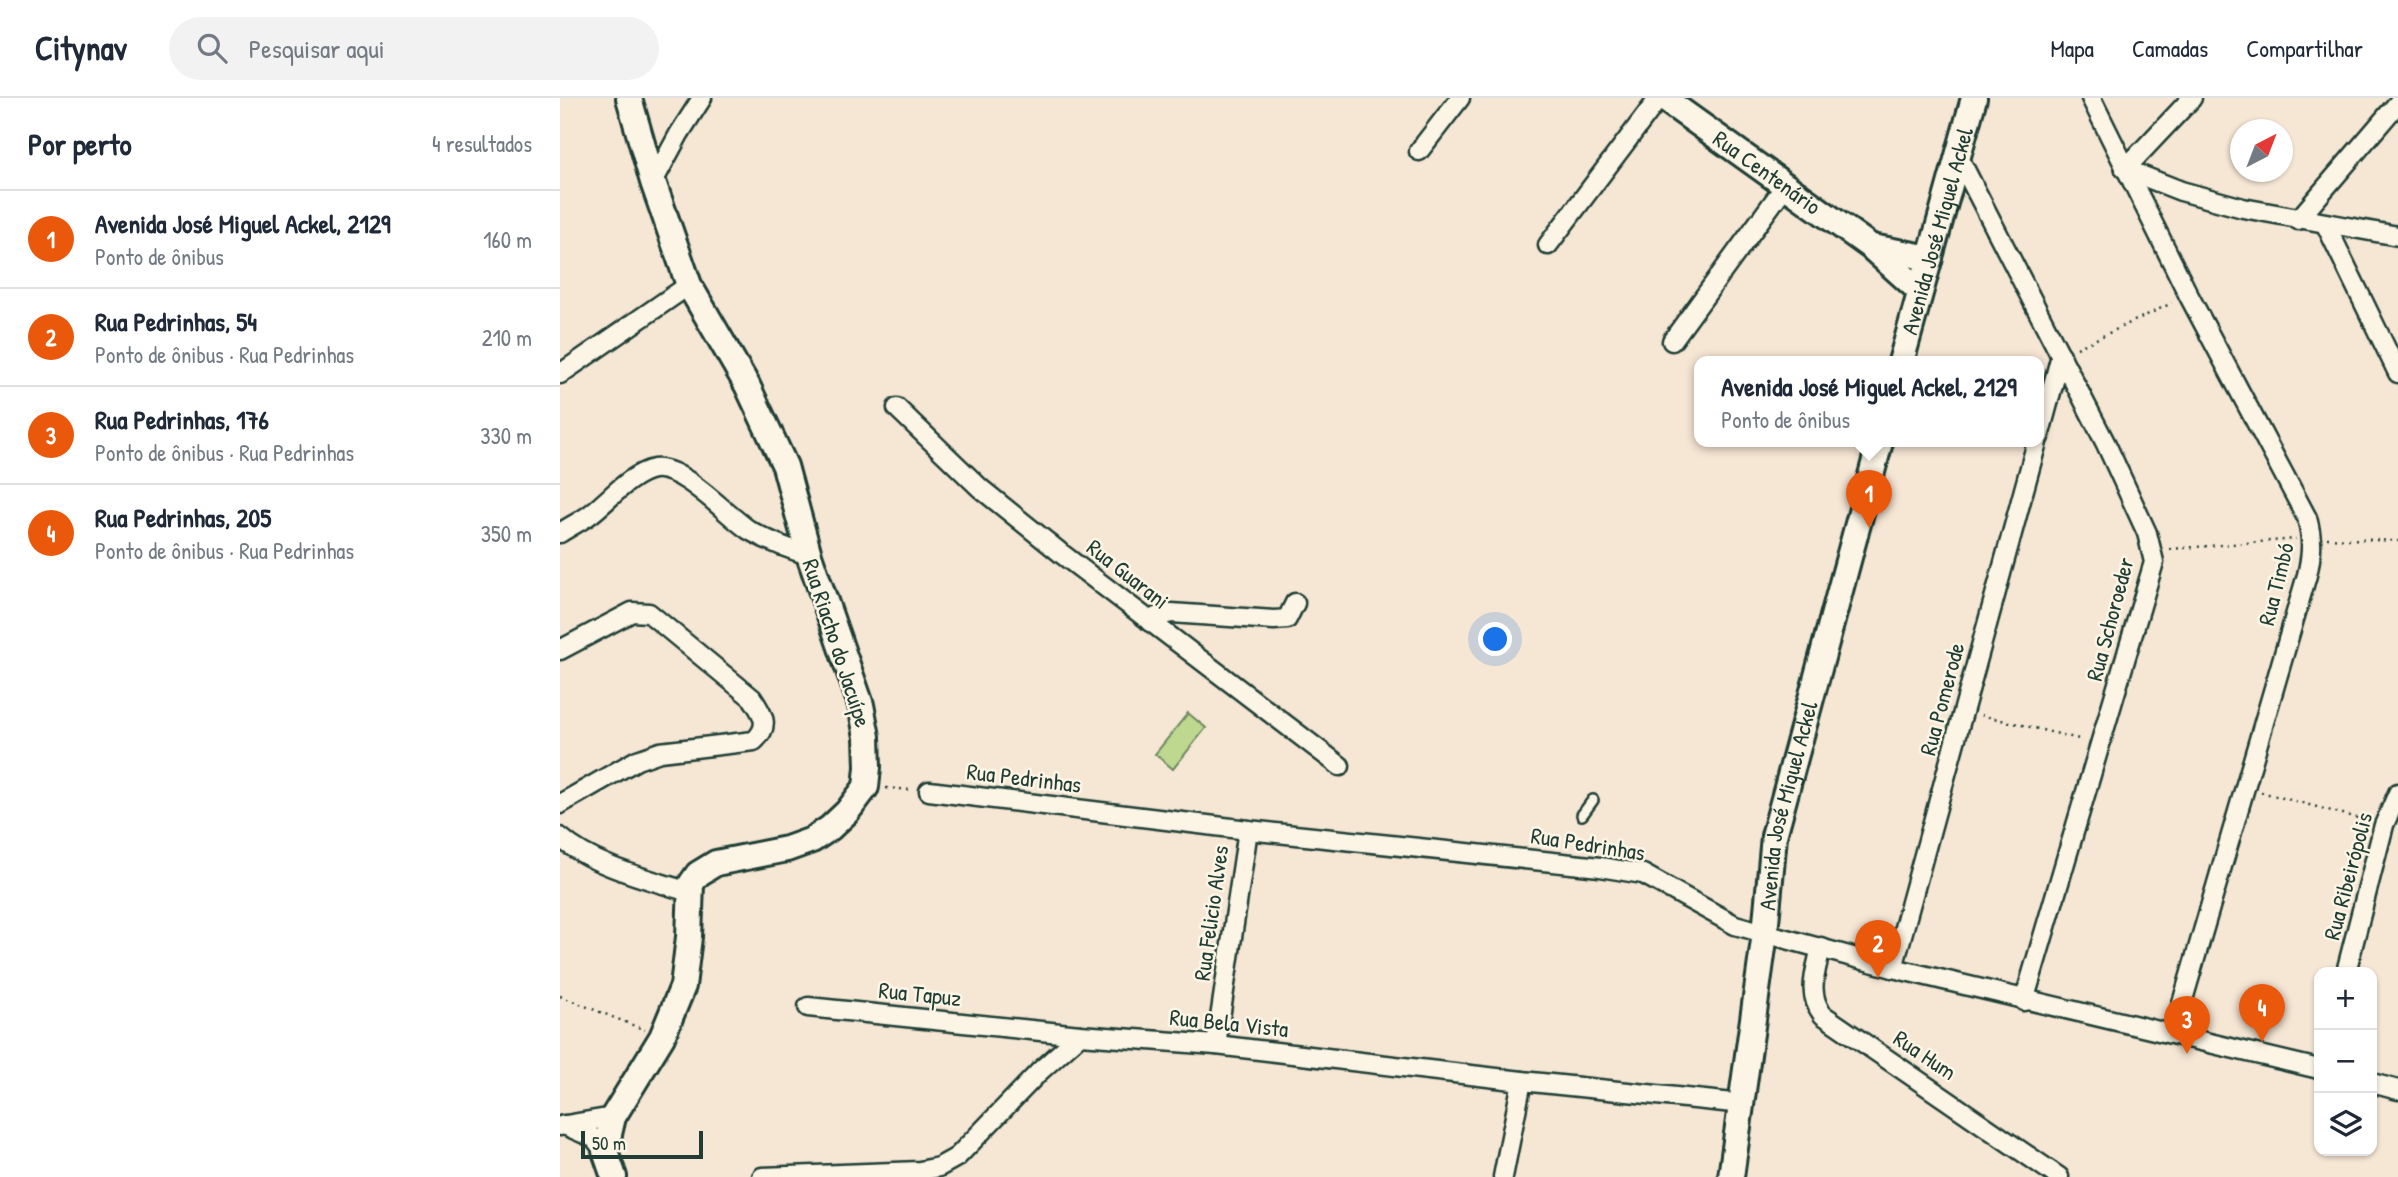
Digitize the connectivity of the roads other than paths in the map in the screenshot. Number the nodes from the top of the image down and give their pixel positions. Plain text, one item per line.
1 (629, 98) edge
2 (702, 98) edge
3 (1460, 98) edge
4 (1661, 98) edge
5 (1975, 98) edge
6 (2091, 98) edge
7 (2192, 98) edge
8 (2398, 103) edge
9 (1419, 150) dead end
10 (1958, 156) junction
11 (2125, 169) junction
12 (653, 182) junction
13 (1785, 186) junction
14 (2298, 220) junction
15 (2326, 225) junction
16 (2398, 236) edge
17 (1548, 245) dead end
18 (1871, 247) junction
19 (1930, 258) junction
20 (689, 285) junction
21 (1920, 290) junction
22 (1672, 341) dead end
23 (2061, 355) junction
24 (1903, 356) edge
25 (560, 373) edge
26 (2398, 373) edge
27 (897, 408) dead end
28 (2044, 418) edge
29 (1879, 447) edge
30 (2036, 447) edge
31 (560, 533) edge
32 (809, 555) junction
33 (1295, 603) dead end
34 (1150, 622) junction
35 (560, 650) edge
36 (1340, 766) dead end
37 (929, 791) road end
38 (2398, 793) edge
39 (1593, 800) dead end
40 (560, 804) edge
41 (1582, 815) dead end
42 (1248, 830) junction
43 (560, 837) edge
44 (689, 892) junction
45 (1765, 933) junction
46 (1821, 947) junction
47 (2347, 967) edge
48 (1893, 968) junction
49 (2024, 1001) junction
50 (808, 1007) dead end
51 (1027, 1029) junction
52 (1080, 1034) junction
53 (2173, 1034) junction
54 (1216, 1045) junction
55 (2314, 1062) edge
56 (1040, 1071) junction
57 (1522, 1081) junction
58 (2377, 1084) edge
59 (2398, 1090) edge
60 (1743, 1104) junction
61 (613, 1117) junction
62 (562, 1125) edge
63 (605, 1151) junction
64 (873, 1174) edge
65 (614, 1177) edge
66 (762, 1177) edge
67 (1503, 1177) edge
68 (1731, 1177) edge
69 (2059, 1177) edge

1 - 12 street, Rua Riacho do Jacuípe
2 - 12 street
3 - 9 street
4 - 13 street, Rua Centenário
4 - 17 street
5 - 10 street, Avenida José Miguel Ackel
6 - 11 street, Rua Timbó
7 - 11 street
8 - 14 street
10 - 19 street, Avenida José Miguel Ackel
10 - 23 street, Rua Schoroeder
11 - 14 street
11 - 53 street, Rua Timbó
12 - 20 street, Rua Riacho do Jacuípe
13 - 18 street, Rua Centenário
13 - 22 street
14 - 15 street
15 - 16 street
15 - 26 street
18 - 19 street, Rua Centenário
18 - 21 street, Rua Centenário
19 - 21 street, Avenida José Miguel Ackel
20 - 25 street
20 - 32 street, Rua Riacho do Jacuípe
21 - 24 street, Avenida José Miguel Ackel
23 - 28 street
23 - 49 street, Rua Schoroeder
27 - 34 street, Rua Guarani
29 - 45 street, Avenida José Miguel Ackel
30 - 48 street, Rua Pomerode
31 - 32 street
32 - 44 street, Rua Riacho do Jacuípe
33 - 34 street
34 - 36 street, Rua Guarani
35 - 40 street
37 - 42 street, Rua Pedrinhas
38 - 47 street, Rua Ribeirópolis
39 - 41 lane
42 - 45 street, Rua Pedrinhas
42 - 54 street, Rua Felicio Alves
43 - 44 street
44 - 61 street
45 - 46 street, Rua Pedrinhas
45 - 60 street, Avenida José Miguel Ackel
46 - 48 street, Rua Pedrinhas
46 - 69 street, Rua Hum
48 - 49 street, Rua Pedrinhas
49 - 53 street, Rua Pedrinhas
50 - 51 street, Rua Tapuz
51 - 52 street, Rua Tapuz
51 - 56 street
52 - 54 street, Rua Bela Vista
52 - 56 street
53 - 55 street, Rua Pedrinhas
54 - 57 street, Rua Bela Vista
56 - 64 street
57 - 60 street, Rua Bela Vista
57 - 67 street
58 - 59 street
60 - 68 street, Avenida José Miguel Ackel
61 - 62 street
61 - 63 street
62 - 63 street
63 - 65 street
64 - 66 street

